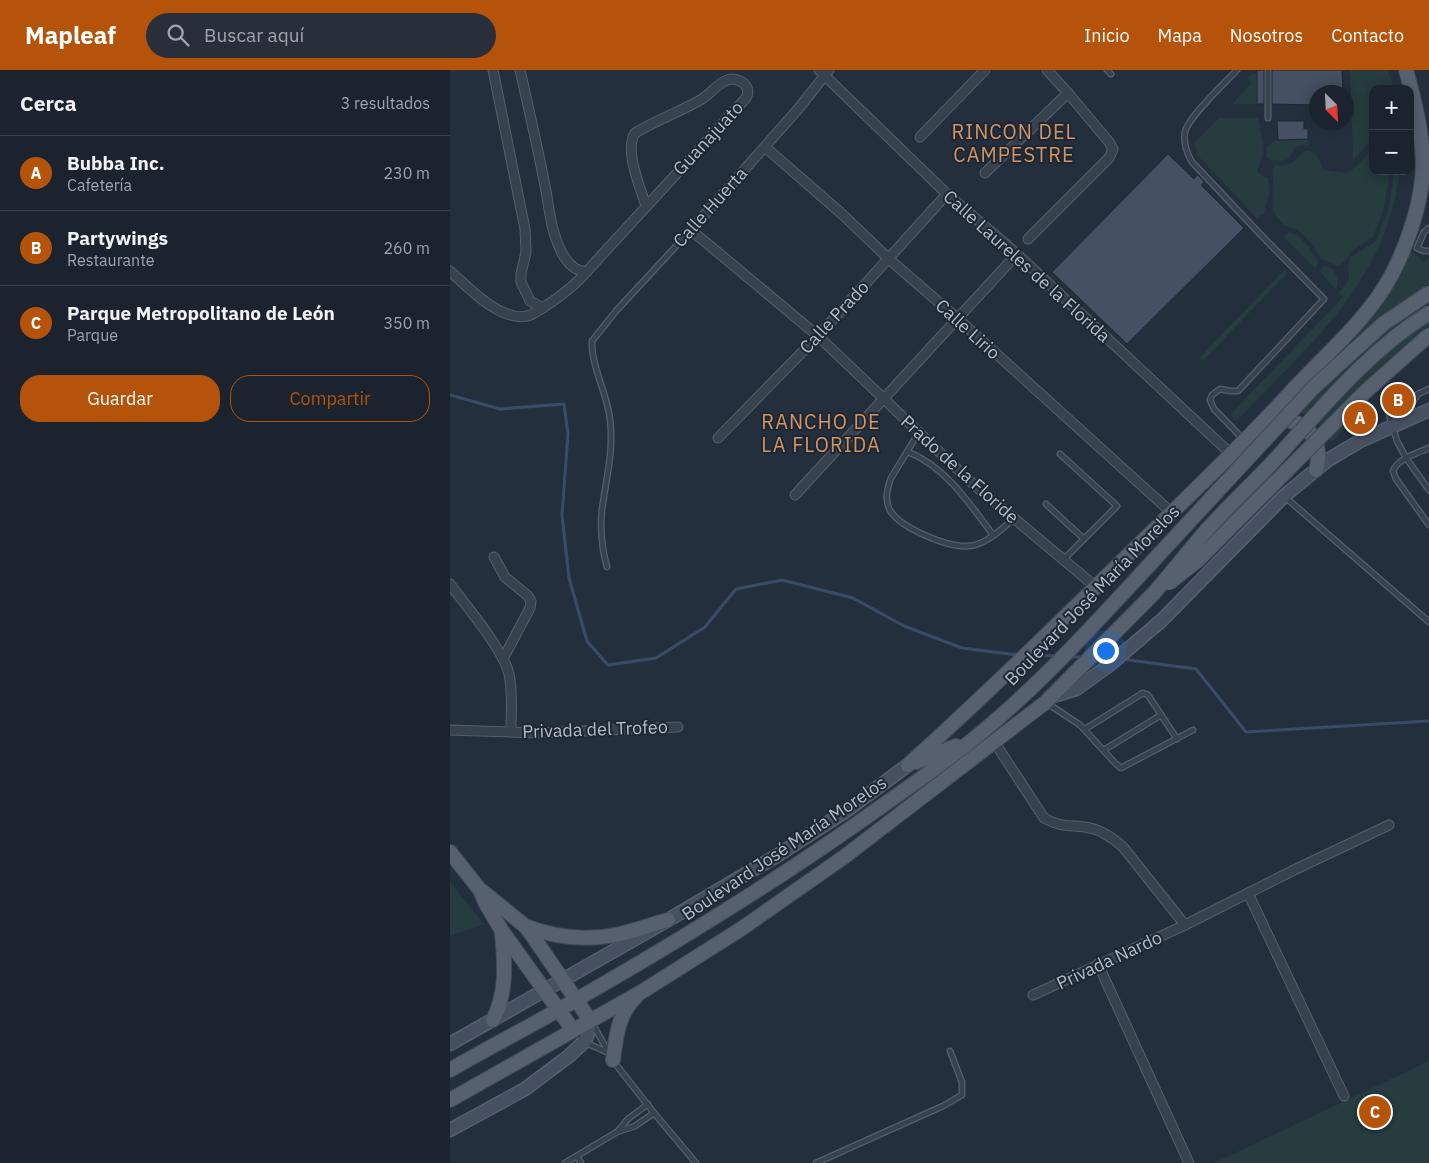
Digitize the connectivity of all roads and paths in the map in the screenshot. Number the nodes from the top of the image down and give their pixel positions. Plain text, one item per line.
1 (493, 70) edge
2 (520, 70) edge
3 (985, 70) edge
4 (1047, 70) edge
5 (1237, 70) edge
6 (1268, 70) edge
7 (1406, 70) edge
8 (824, 72) edge
9 (1068, 93) junction
10 (1268, 118) dead end
11 (920, 137) dead end
12 (765, 146) junction
13 (1426, 163) edge
14 (986, 173) dead end
15 (947, 194) junction
16 (646, 206) junction
17 (1429, 228) edge
18 (691, 230) junction
19 (1028, 239) dead end
20 (1429, 251) edge
21 (1017, 254) junction
22 (888, 259) junction
23 (450, 271) edge
24 (586, 272) junction
25 (1429, 293) edge
26 (543, 308) junction
27 (1429, 313) edge
28 (958, 318) junction
29 (1429, 335) edge
30 (818, 336) junction
31 (1429, 389) edge
32 (885, 399) junction
33 (1429, 410) edge
34 (1393, 426) junction
35 (919, 432) junction
36 (1250, 436) junction
37 (718, 438) dead end
38 (1429, 448) edge
39 (908, 452) junction
40 (1060, 454) dead end
41 (1232, 454) junction
42 (1406, 458) junction
43 (1316, 470) junction
44 (1429, 490) edge
45 (795, 495) dead end
46 (1284, 496) junction
47 (1046, 504) dead end
48 (1172, 513) junction
49 (1014, 518) junction
50 (1429, 525) edge
51 (993, 535) junction
52 (1084, 539) junction
53 (494, 557) dead end
54 (1063, 560) junction
55 (607, 567) dead end
56 (450, 584) edge
57 (1096, 587) junction
58 (1154, 593) junction
59 (1429, 622) edge
60 (503, 659) junction
61 (1048, 700) junction
62 (1161, 715) junction
63 (678, 727) dead end
64 (1085, 729) junction
65 (450, 730) edge
66 (1193, 730) dead end
67 (512, 732) junction
68 (1177, 739) junction
69 (971, 740) junction
70 (995, 743) junction
71 (1104, 750) junction
72 (908, 765) junction
73 (1389, 825) dead end
74 (450, 852) edge
75 (480, 890) junction
76 (1248, 893) junction
77 (668, 920) junction
78 (1185, 925) junction
79 (502, 931) junction
80 (529, 931) junction
81 (524, 962) junction
82 (1098, 964) junction
83 (562, 980) junction
84 (544, 991) junction
85 (643, 991) junction
86 (1033, 994) dead end
87 (576, 1000) junction
88 (558, 1010) junction
89 (493, 1020) junction
90 (590, 1020) junction
91 (573, 1030) junction
92 (584, 1041) junction
93 (450, 1044) edge
94 (950, 1051) dead end
95 (612, 1057) junction
96 (450, 1070) edge
97 (1344, 1096) dead end
98 (450, 1100) edge
99 (648, 1104) junction
100 (654, 1112) junction
101 (450, 1130) edge
102 (617, 1132) junction
103 (577, 1156) junction
104 (565, 1163) edge
105 (581, 1163) edge
106 (696, 1163) edge
107 (816, 1163) edge
108 (1189, 1163) edge

1 - 26 street
2 - 24 street
3 - 11 street
4 - 9 street
5 - 36 lane
6 - 10 lane
7 - 13 main road
8 - 12 street, Calle Huerta
8 - 15 street, Calle Laureles de la Florida
9 - 14 street
9 - 19 street
12 - 18 street, Calle Huerta
12 - 22 street, Calle Lirio
13 - 36 main road
15 - 21 street, Calle Laureles de la Florida
15 - 22 street, Calle Prado
16 - 16 street, Guanajuato
16 - 24 street, Guanajuato
17 - 20 lane
18 - 30 street, Prado de la Floride
18 - 55 lane, Calle Huerta
21 - 28 street
21 - 41 street, Calle Laureles de la Florida
22 - 28 street, Calle Lirio
22 - 30 street, Calle Prado
23 - 26 street, Guanajuato
24 - 26 street, Guanajuato
25 - 69 main road, Boulevard José María Morelos, bridge
27 - 58 main road, Boulevard José María Morelos, bridge
28 - 32 street
28 - 48 street, Calle Lirio
29 - 58 main road, bridge
30 - 32 street, Prado de la Floride
30 - 37 street, Calle Prado
31 - 34 lane
32 - 35 street, Prado de la Floride
32 - 45 street
33 - 34 street, Boulevard José María Morelos
34 - 42 lane
34 - 43 street, Boulevard José María Morelos
35 - 39 lane
35 - 49 street, Prado de la Floride
36 - 41 main road
36 - 43 main road
38 - 42 lane
39 - 51 lane
39 - 51 lane
40 - 52 lane
41 - 48 main road
42 - 44 lane
42 - 50 lane
43 - 46 street, Boulevard José María Morelos
46 - 59 lane
46 - 61 street, Boulevard José María Morelos
47 - 52 lane
48 - 57 main road
49 - 51 lane
49 - 54 street, Prado de la Floride
52 - 54 lane
53 - 60 street
54 - 57 street, Prado de la Floride
56 - 60 street, Privada del Trofeo
57 - 72 main road
58 - 61 main road, Boulevard José María Morelos
60 - 67 street, Privada del Trofeo
61 - 64 lane
61 - 70 main road, Boulevard José María Morelos
62 - 64 lane
62 - 68 lane
62 - 71 lane
63 - 67 street, Privada del Trofeo
64 - 71 lane
65 - 67 street, Privada del Trofeo
66 - 68 lane
68 - 71 lane
69 - 72 main road
69 - 87 main road, Boulevard José María Morelos
70 - 78 street
70 - 85 main road, Boulevard José María Morelos
72 - 77 street, Boulevard José María Morelos
73 - 76 street, Privada Nardo
74 - 75 main road
75 - 79 main road
75 - 80 main road
76 - 78 street, Privada Nardo
76 - 97 street
77 - 80 main road
77 - 83 street, Boulevard José María Morelos
78 - 82 street, Privada Nardo
79 - 81 main road
79 - 89 main road
80 - 81 main road
80 - 83 main road
81 - 84 main road
82 - 86 street, Privada Nardo
82 - 108 street
83 - 84 street, Boulevard José María Morelos
83 - 87 main road
84 - 88 main road
84 - 89 street, Boulevard José María Morelos
85 - 90 main road, Boulevard José María Morelos
85 - 95 main road
87 - 88 main road, Boulevard José María Morelos
87 - 90 main road
88 - 91 main road
88 - 96 main road
89 - 93 street, Boulevard José María Morelos
90 - 91 main road, Boulevard José María Morelos
90 - 92 street
90 - 95 lane
91 - 92 lane
91 - 98 main road
92 - 95 lane
92 - 101 street
94 - 107 lane
95 - 99 lane
99 - 100 lane
99 - 102 lane
100 - 102 lane
100 - 106 lane
102 - 103 lane
103 - 104 lane
103 - 105 lane

